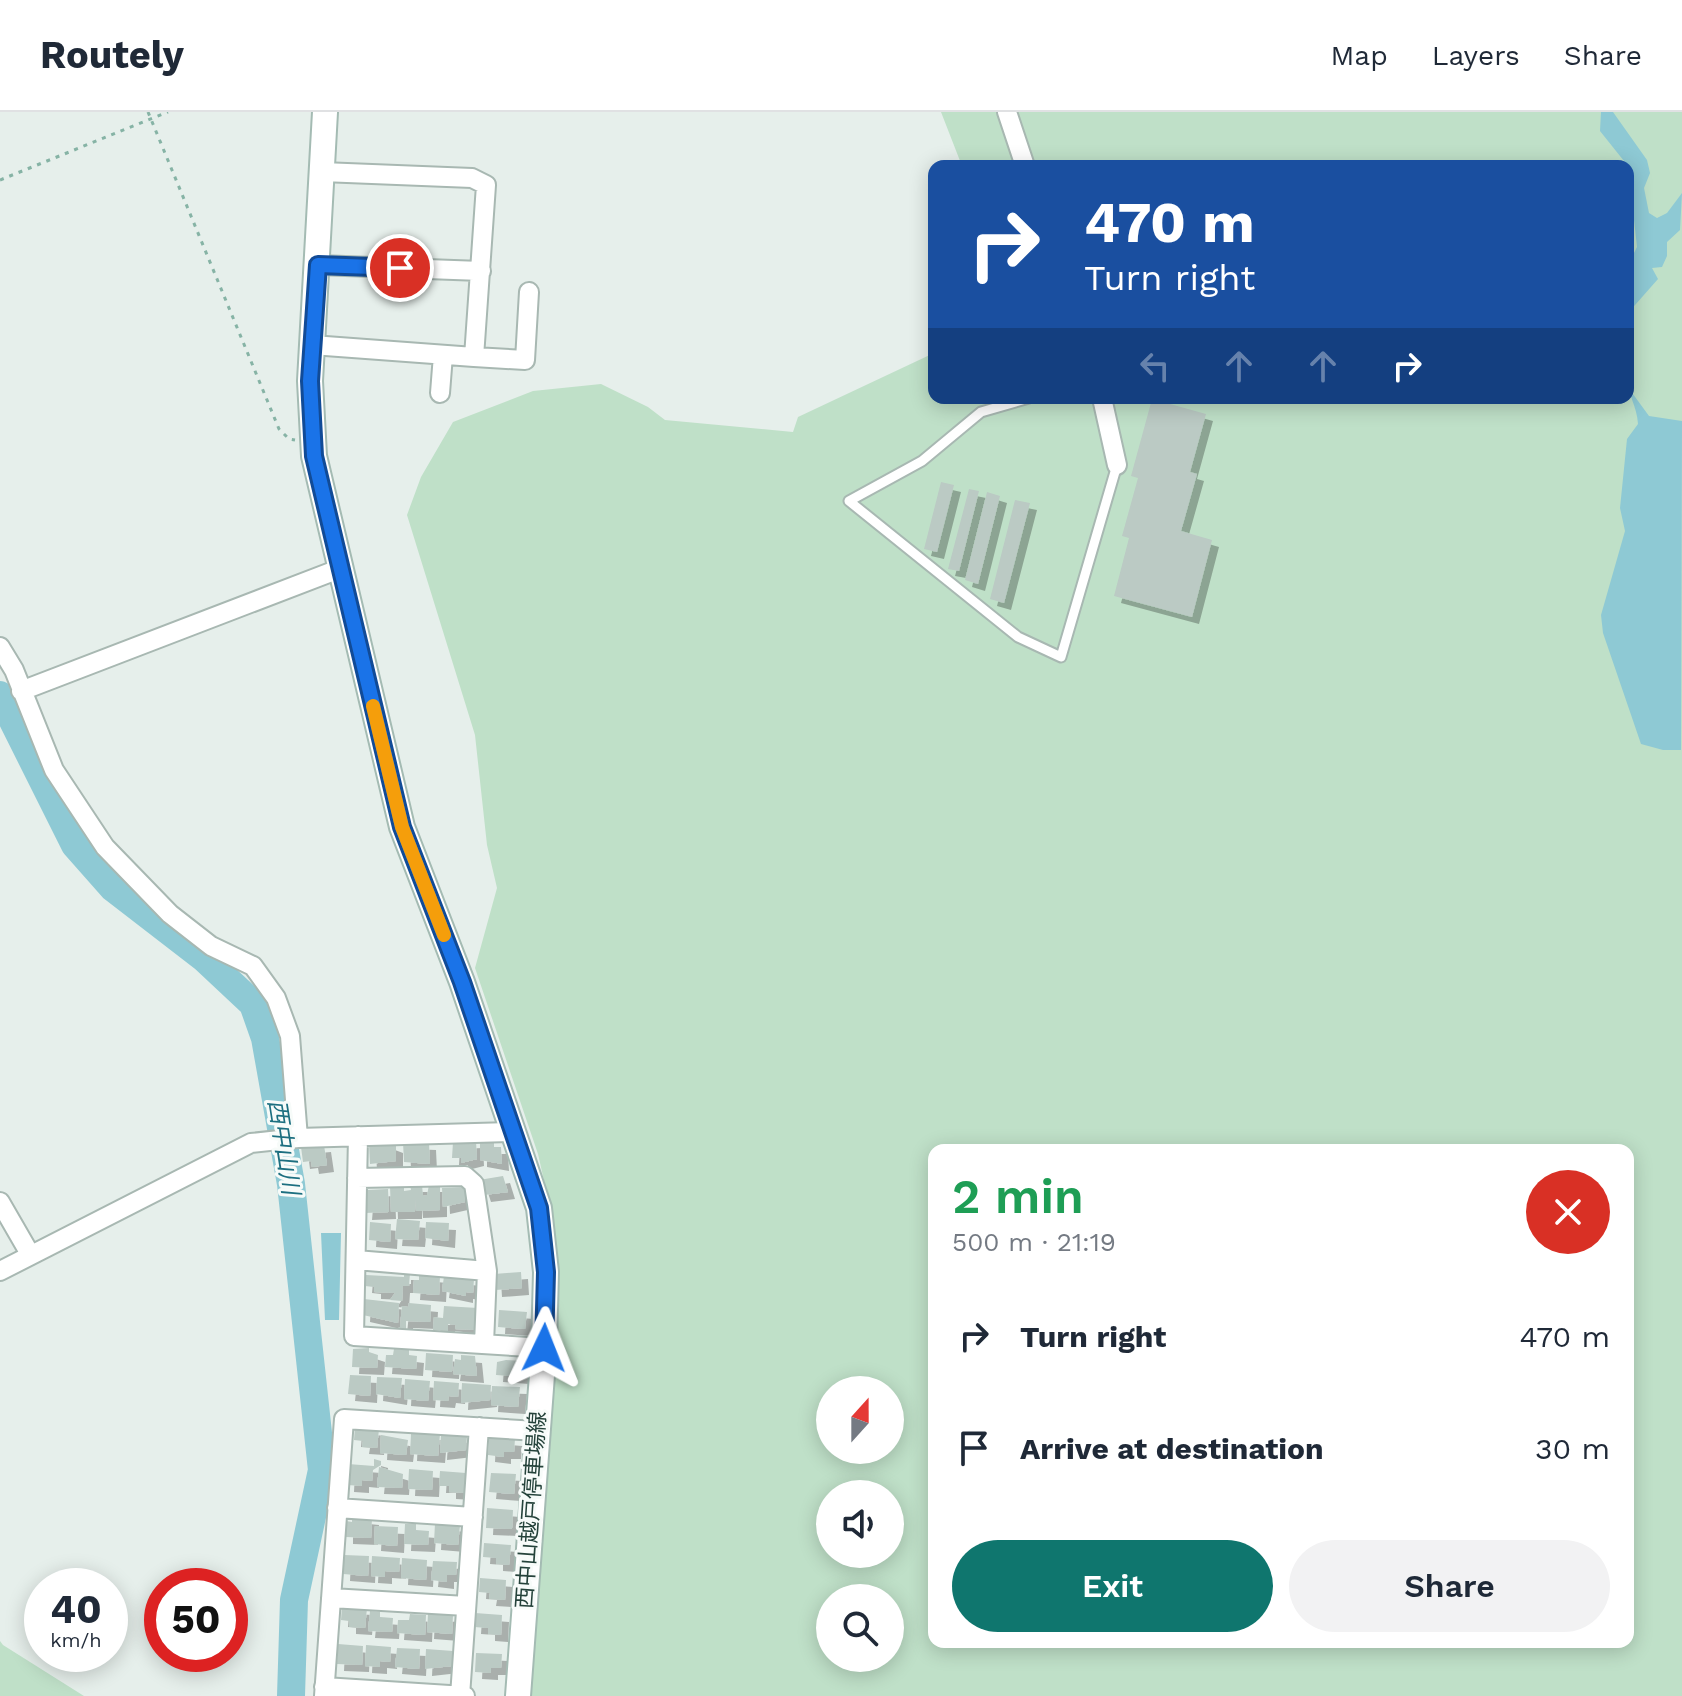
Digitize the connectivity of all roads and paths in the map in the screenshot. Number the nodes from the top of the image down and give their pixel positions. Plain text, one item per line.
1 (148, 112) edge
2 (168, 112) edge
3 (325, 112) edge
4 (1007, 112) edge
5 (151, 119) junction
6 (1023, 160) edge
7 (322, 172) junction
8 (0, 180) edge
9 (318, 265) junction
10 (481, 271) junction
11 (529, 292) dead end
12 (312, 345) junction
13 (443, 355) junction
14 (474, 357) junction
15 (440, 393) dead end
16 (1008, 404) edge
17 (1103, 404) edge
18 (313, 440) junction
19 (1117, 465) joint
20 (339, 569) junction
21 (0, 647) edge
22 (8, 673) edge
23 (21, 691) junction
24 (512, 1132) junction
25 (358, 1136) junction
26 (296, 1138) junction
27 (357, 1178) junction
28 (0, 1202) edge
29 (30, 1254) junction
30 (356, 1260) junction
31 (0, 1271) edge
32 (487, 1271) junction
33 (484, 1344) junction
34 (544, 1348) junction
35 (479, 1427) junction
36 (537, 1431) junction
37 (337, 1508) junction
38 (473, 1517) junction
39 (331, 1598) junction
40 (466, 1606) junction
41 (324, 1692) edge
42 (462, 1696) edge
43 (518, 1696) edge

1 - 5 path
2 - 5 path
3 - 7 main road, 西中山越戸停車場線
4 - 6 street
5 - 8 path
5 - 18 path
7 - 9 main road, 西中山越戸停車場線
7 - 10 street
9 - 10 street
9 - 12 main road, 西中山越戸停車場線
10 - 14 street
11 - 14 street
12 - 13 street
12 - 18 main road, 西中山越戸停車場線
13 - 14 street
13 - 15 street
16 - 19 lane
17 - 19 street
18 - 20 main road, 西中山越戸停車場線
20 - 23 street
20 - 24 main road, 西中山越戸停車場線
21 - 22 street
22 - 23 street
23 - 26 street
24 - 25 street
24 - 34 main road, 西中山越戸停車場線
25 - 26 street
25 - 27 street
26 - 29 street
27 - 30 street
27 - 32 street
28 - 29 street
29 - 31 street
30 - 32 street
30 - 33 street
32 - 33 street
33 - 34 street
34 - 36 main road, 西中山越戸停車場線
35 - 36 street
35 - 37 street
35 - 38 street
36 - 43 main road, 西中山越戸停車場線
37 - 38 street
37 - 39 street
38 - 40 street
39 - 40 street
39 - 41 street
40 - 42 street
41 - 42 street

